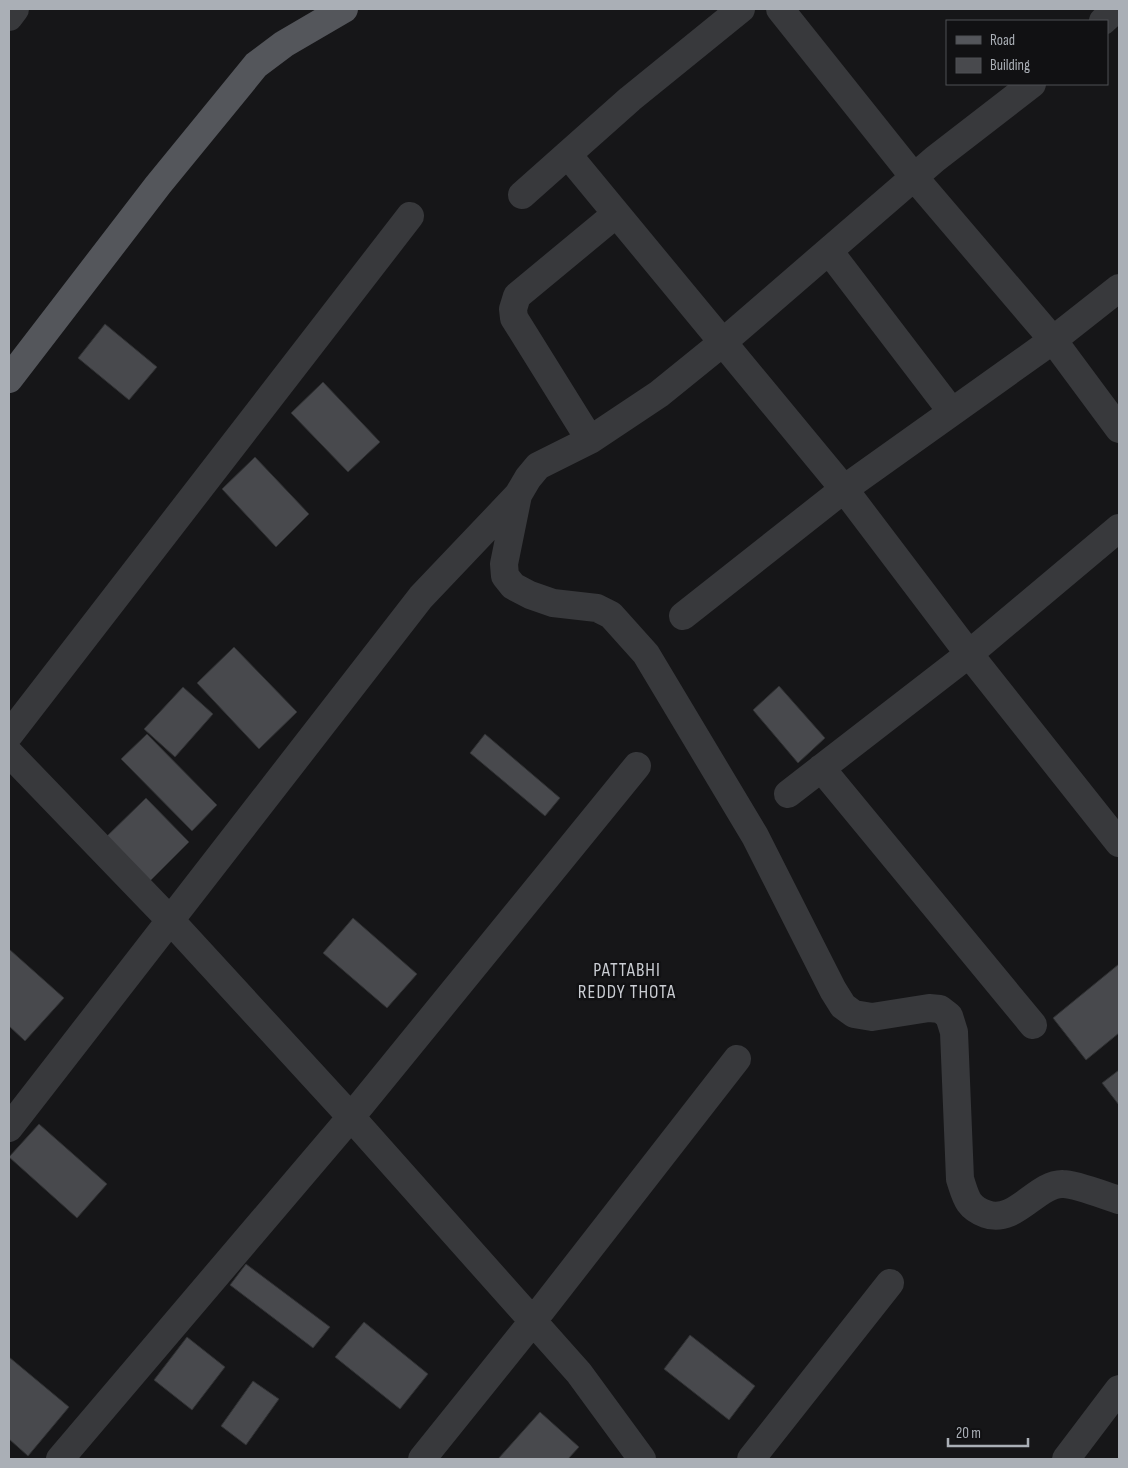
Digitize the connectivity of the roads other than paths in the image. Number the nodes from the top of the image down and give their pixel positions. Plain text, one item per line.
1 (15, 9) edge
2 (344, 9) edge
3 (741, 9) edge
4 (780, 9) edge
5 (1116, 9) edge
6 (9, 17) edge
7 (1104, 20) edge
8 (1031, 85) edge
9 (568, 155) junction
10 (914, 177) junction
11 (522, 195) dead end
12 (616, 214) junction
13 (410, 216) dead end
14 (829, 251) junction
15 (1119, 288) edge
16 (1053, 340) junction
17 (722, 343) junction
18 (9, 379) edge
19 (952, 412) junction
20 (1119, 428) edge
21 (590, 440) junction
22 (844, 489) junction
23 (518, 495) junction
24 (1115, 542) edge
25 (683, 616) dead end
26 (969, 654) junction
27 (9, 735) edge
28 (9, 753) edge
29 (637, 766) dead end
30 (821, 768) junction
31 (788, 794) dead end
32 (1119, 843) edge
33 (171, 920) junction
34 (1033, 1025) dead end
35 (737, 1060) dead end
36 (351, 1117) junction
37 (9, 1128) edge
38 (1119, 1200) edge
39 (890, 1284) dead end
40 (533, 1321) junction
41 (1119, 1389) edge
42 (60, 1459) edge
43 (422, 1459) edge
44 (642, 1459) edge
45 (751, 1459) edge
46 (1066, 1459) edge

1 - 6 street
2 - 18 main road
3 - 9 street
4 - 10 street
5 - 7 street
8 - 10 street
9 - 11 street
9 - 12 street
10 - 14 street
10 - 16 street
12 - 17 street
12 - 21 street
13 - 27 street
14 - 17 street
14 - 19 street
15 - 16 street
16 - 19 street
16 - 20 street
17 - 21 street
17 - 22 street
19 - 22 street
21 - 23 street
22 - 25 street
22 - 26 street
23 - 33 street
23 - 38 street
24 - 26 street
26 - 30 street
26 - 32 street
28 - 33 street
29 - 36 street
30 - 31 street
30 - 34 street
33 - 36 street
33 - 37 street
35 - 40 street
36 - 40 street
36 - 42 street
39 - 45 street
40 - 43 street
40 - 44 street
41 - 46 street

